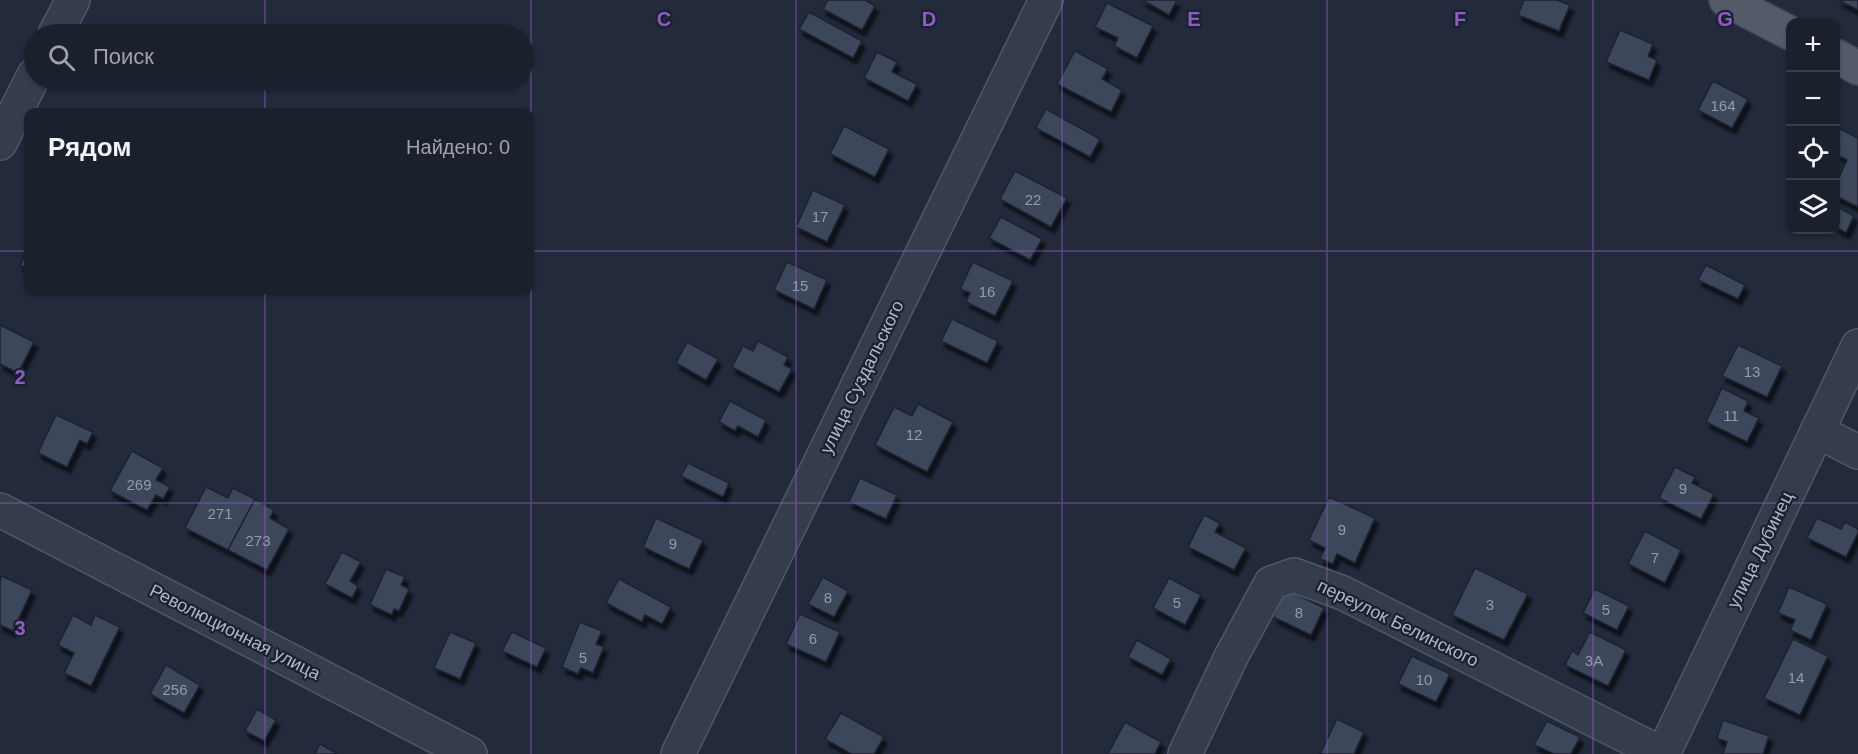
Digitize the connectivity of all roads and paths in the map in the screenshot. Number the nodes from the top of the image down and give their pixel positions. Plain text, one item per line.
1 (73, 0) edge
2 (1046, 0) edge
3 (1726, 0) edge
4 (60, 24) edge
5 (1786, 30) edge
6 (1840, 58) edge
7 (1858, 68) edge
8 (26, 90) edge
9 (0, 143) edge
10 (1858, 346) edge
11 (1817, 431) junction
12 (1858, 452) edge
13 (0, 510) edge
14 (470, 754) edge
15 (678, 754) edge
16 (1185, 754) edge
17 (1663, 754) edge

1 - 4 street
2 - 15 street, улица Суздальского
3 - 5 main road
6 - 7 main road
8 - 9 street
10 - 11 street, улица Дубинец
11 - 12 street
11 - 17 street, улица Дубинец
13 - 14 street, Революционная улица
16 - 17 street, переулок Белинского

